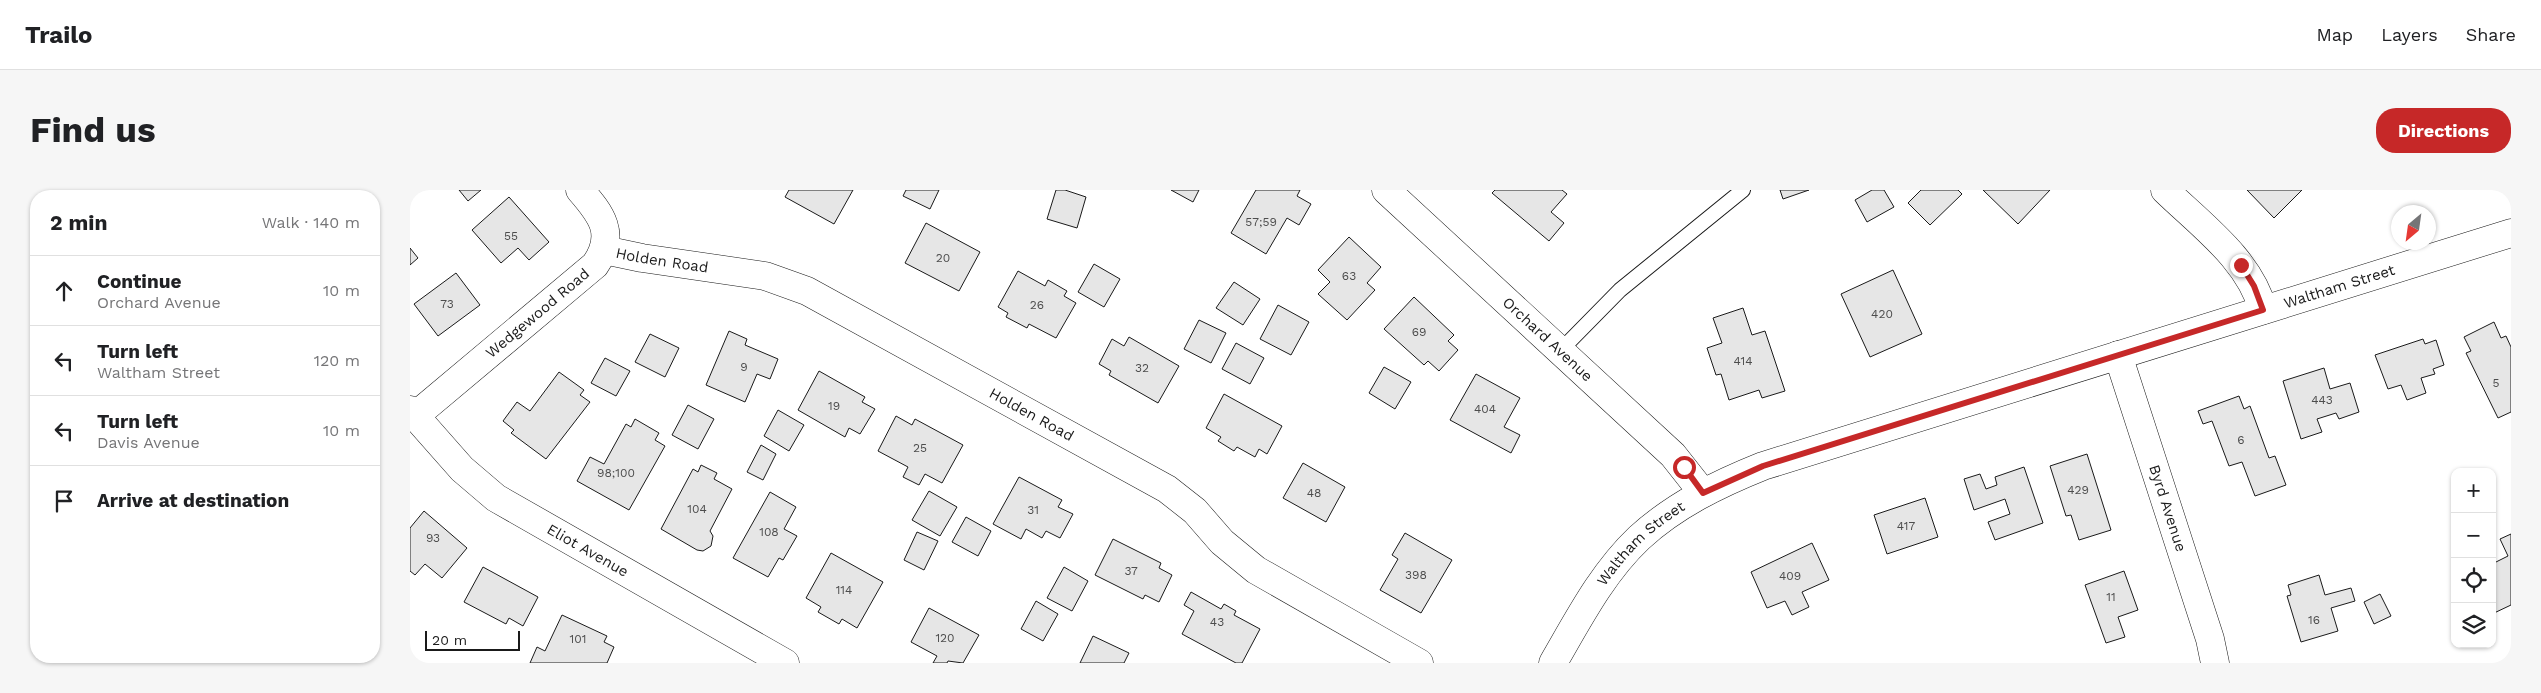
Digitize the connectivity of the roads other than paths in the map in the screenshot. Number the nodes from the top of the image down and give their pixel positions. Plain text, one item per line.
1 (580, 190) edge
2 (1742, 190) edge
3 (2165, 190) edge
4 (1388, 191) edge
5 (2511, 233) edge
6 (604, 250) junction
7 (2263, 310) junction
8 (1561, 350) junction
9 (2118, 356) junction
10 (412, 413) edge
11 (1703, 493) junction
12 (786, 663) edge
13 (1419, 663) edge
14 (1553, 663) edge
15 (2215, 663) edge

1 - 6 street
2 - 8 lane
3 - 7 street
4 - 8 street, Orchard Avenue
5 - 7 street, Waltham Street
6 - 10 street, Wedgewood Road
6 - 13 street, Holden Road
7 - 9 street, Waltham Street
8 - 11 street, Orchard Avenue
9 - 11 street, Waltham Street
9 - 15 street, Byrd Avenue
10 - 12 street, Eliot Avenue
11 - 14 street, Waltham Street

